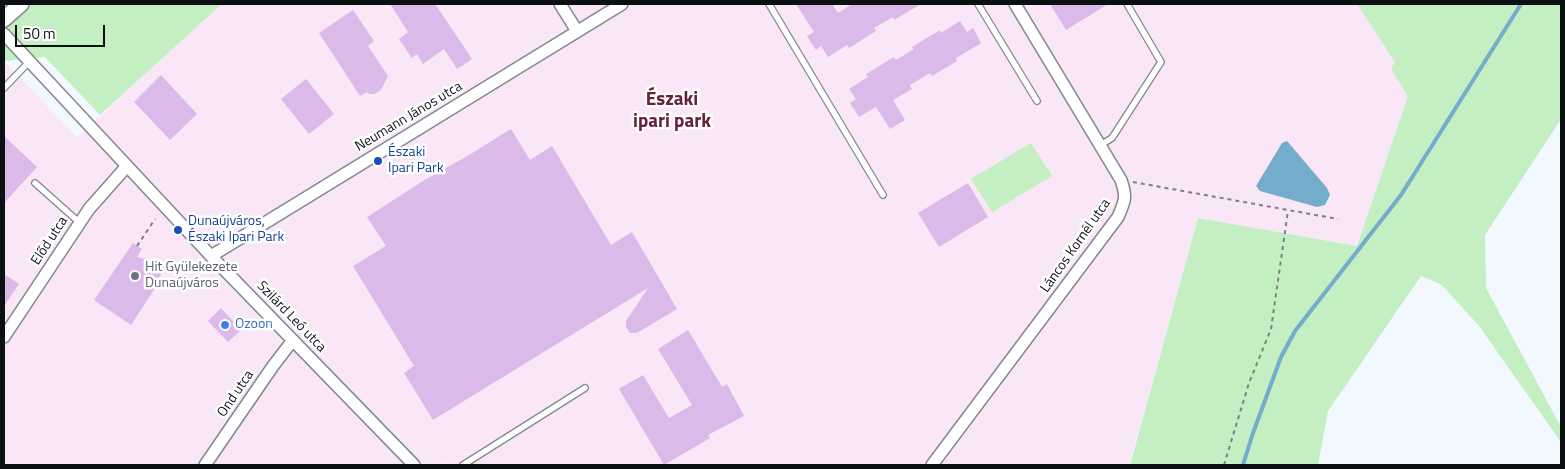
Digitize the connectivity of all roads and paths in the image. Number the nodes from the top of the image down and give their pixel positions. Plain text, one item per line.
1 (21, 4) edge
2 (560, 4) edge
3 (622, 4) edge
4 (769, 4) edge
5 (978, 4) edge
6 (1015, 4) edge
7 (1127, 4) edge
8 (4, 19) edge
9 (577, 32) junction
10 (4, 34) edge
11 (29, 62) junction
12 (4, 88) edge
13 (1037, 101) dead end
14 (1099, 146) junction
15 (127, 166) junction
16 (1121, 180) junction
17 (36, 183) dead end
18 (883, 195) dead end
19 (1288, 211) junction
20 (156, 219) dead end
21 (1338, 219) dead end
22 (80, 223) junction
23 (137, 246) dead end
24 (211, 256) junction
25 (4, 336) edge
26 (293, 340) junction
27 (585, 388) dead end
28 (205, 465) edge
29 (414, 465) edge
30 (464, 465) edge
31 (932, 465) edge
32 (1224, 465) edge

1 - 8 street
2 - 9 street
3 - 9 street, Neumann János utca
4 - 18 lane
5 - 13 lane
6 - 14 street, Láncos Kornél utca
7 - 14 lane
9 - 24 street, Neumann János utca
10 - 11 street, Szilárd Leó utca
11 - 12 lane
11 - 15 street, Szilárd Leó utca
14 - 16 street, Láncos Kornél utca
15 - 22 street, Előd utca
15 - 24 street, Szilárd Leó utca
16 - 19 path
16 - 31 street, Láncos Kornél utca
17 - 22 lane
19 - 21 path
19 - 32 path
20 - 23 path
22 - 25 street, Előd utca
24 - 26 street, Szilárd Leó utca
26 - 28 street, Ond utca
26 - 29 street, Szilárd Leó utca
27 - 30 lane

